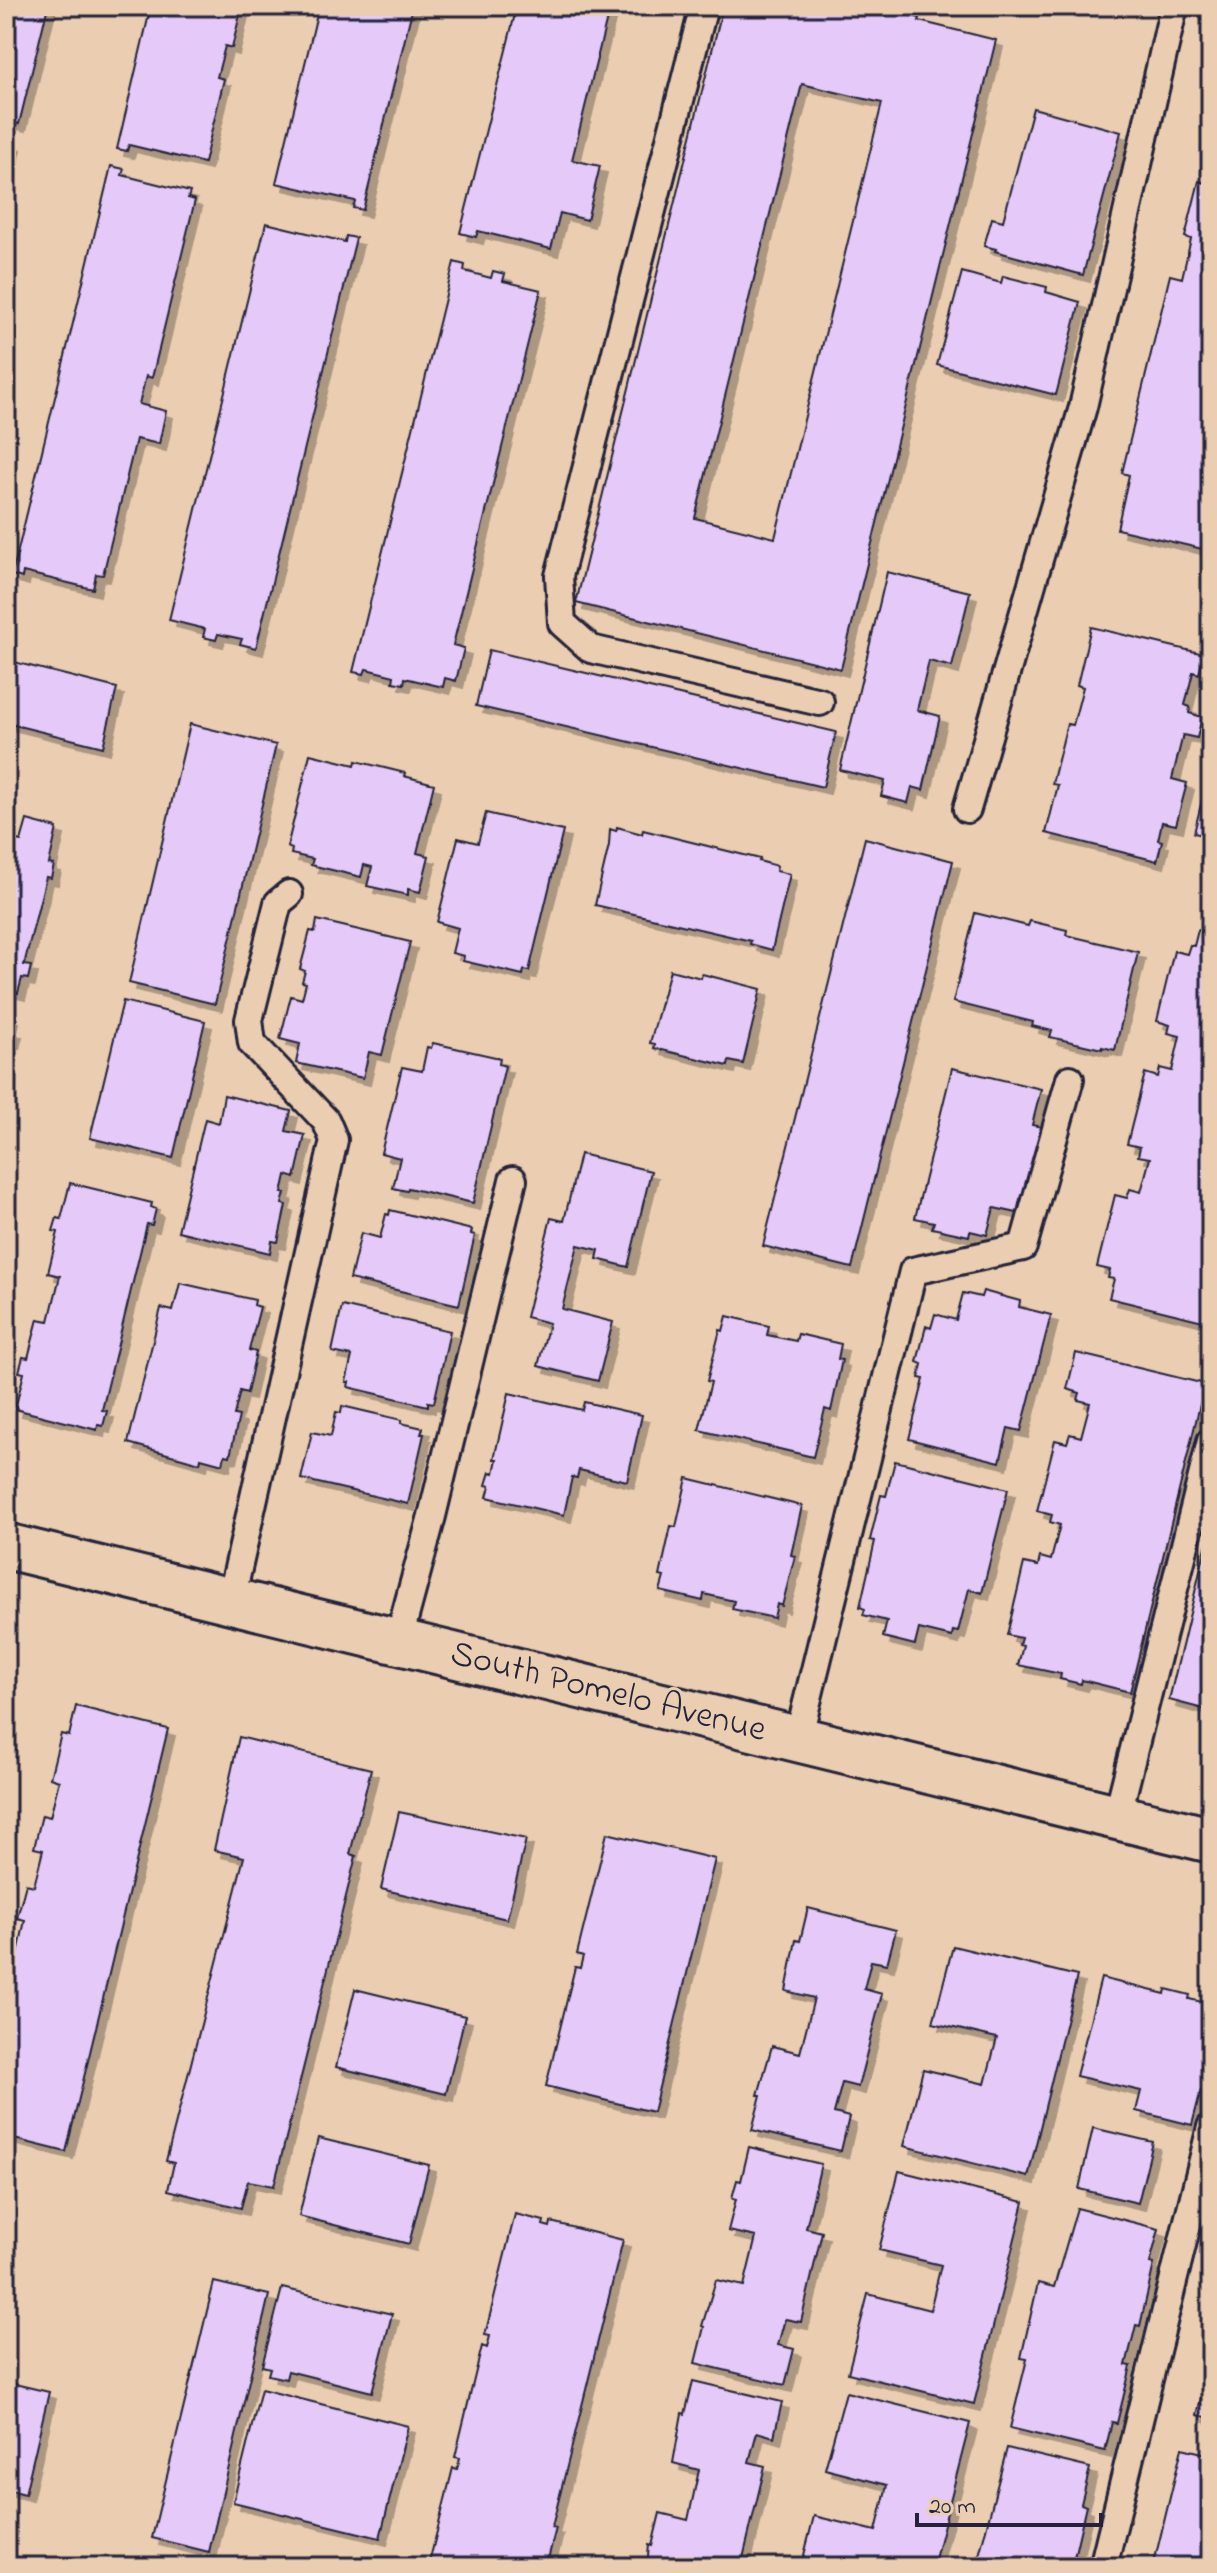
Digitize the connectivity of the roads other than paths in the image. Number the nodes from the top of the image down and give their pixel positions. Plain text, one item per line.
1 (704, 6) edge
2 (1174, 6) edge
3 (820, 702) dead end
4 (967, 809) dead end
5 (289, 894) dead end
6 (1070, 1079) dead end
7 (513, 1180) dead end
8 (1211, 1441) edge
9 (6, 1546) edge
10 (231, 1600) junction
11 (398, 1642) junction
12 (798, 1739) junction
13 (1117, 1817) junction
14 (1211, 1840) edge
15 (1211, 2127) edge
16 (1103, 2567) edge

1 - 3 lane
2 - 4 lane
5 - 10 lane
6 - 12 lane
7 - 11 lane
8 - 13 lane
9 - 10 street, South Pomelo Avenue
10 - 11 street, South Pomelo Avenue
11 - 12 street, South Pomelo Avenue
12 - 13 street, South Pomelo Avenue
13 - 14 street, South Pomelo Avenue
15 - 16 lane

